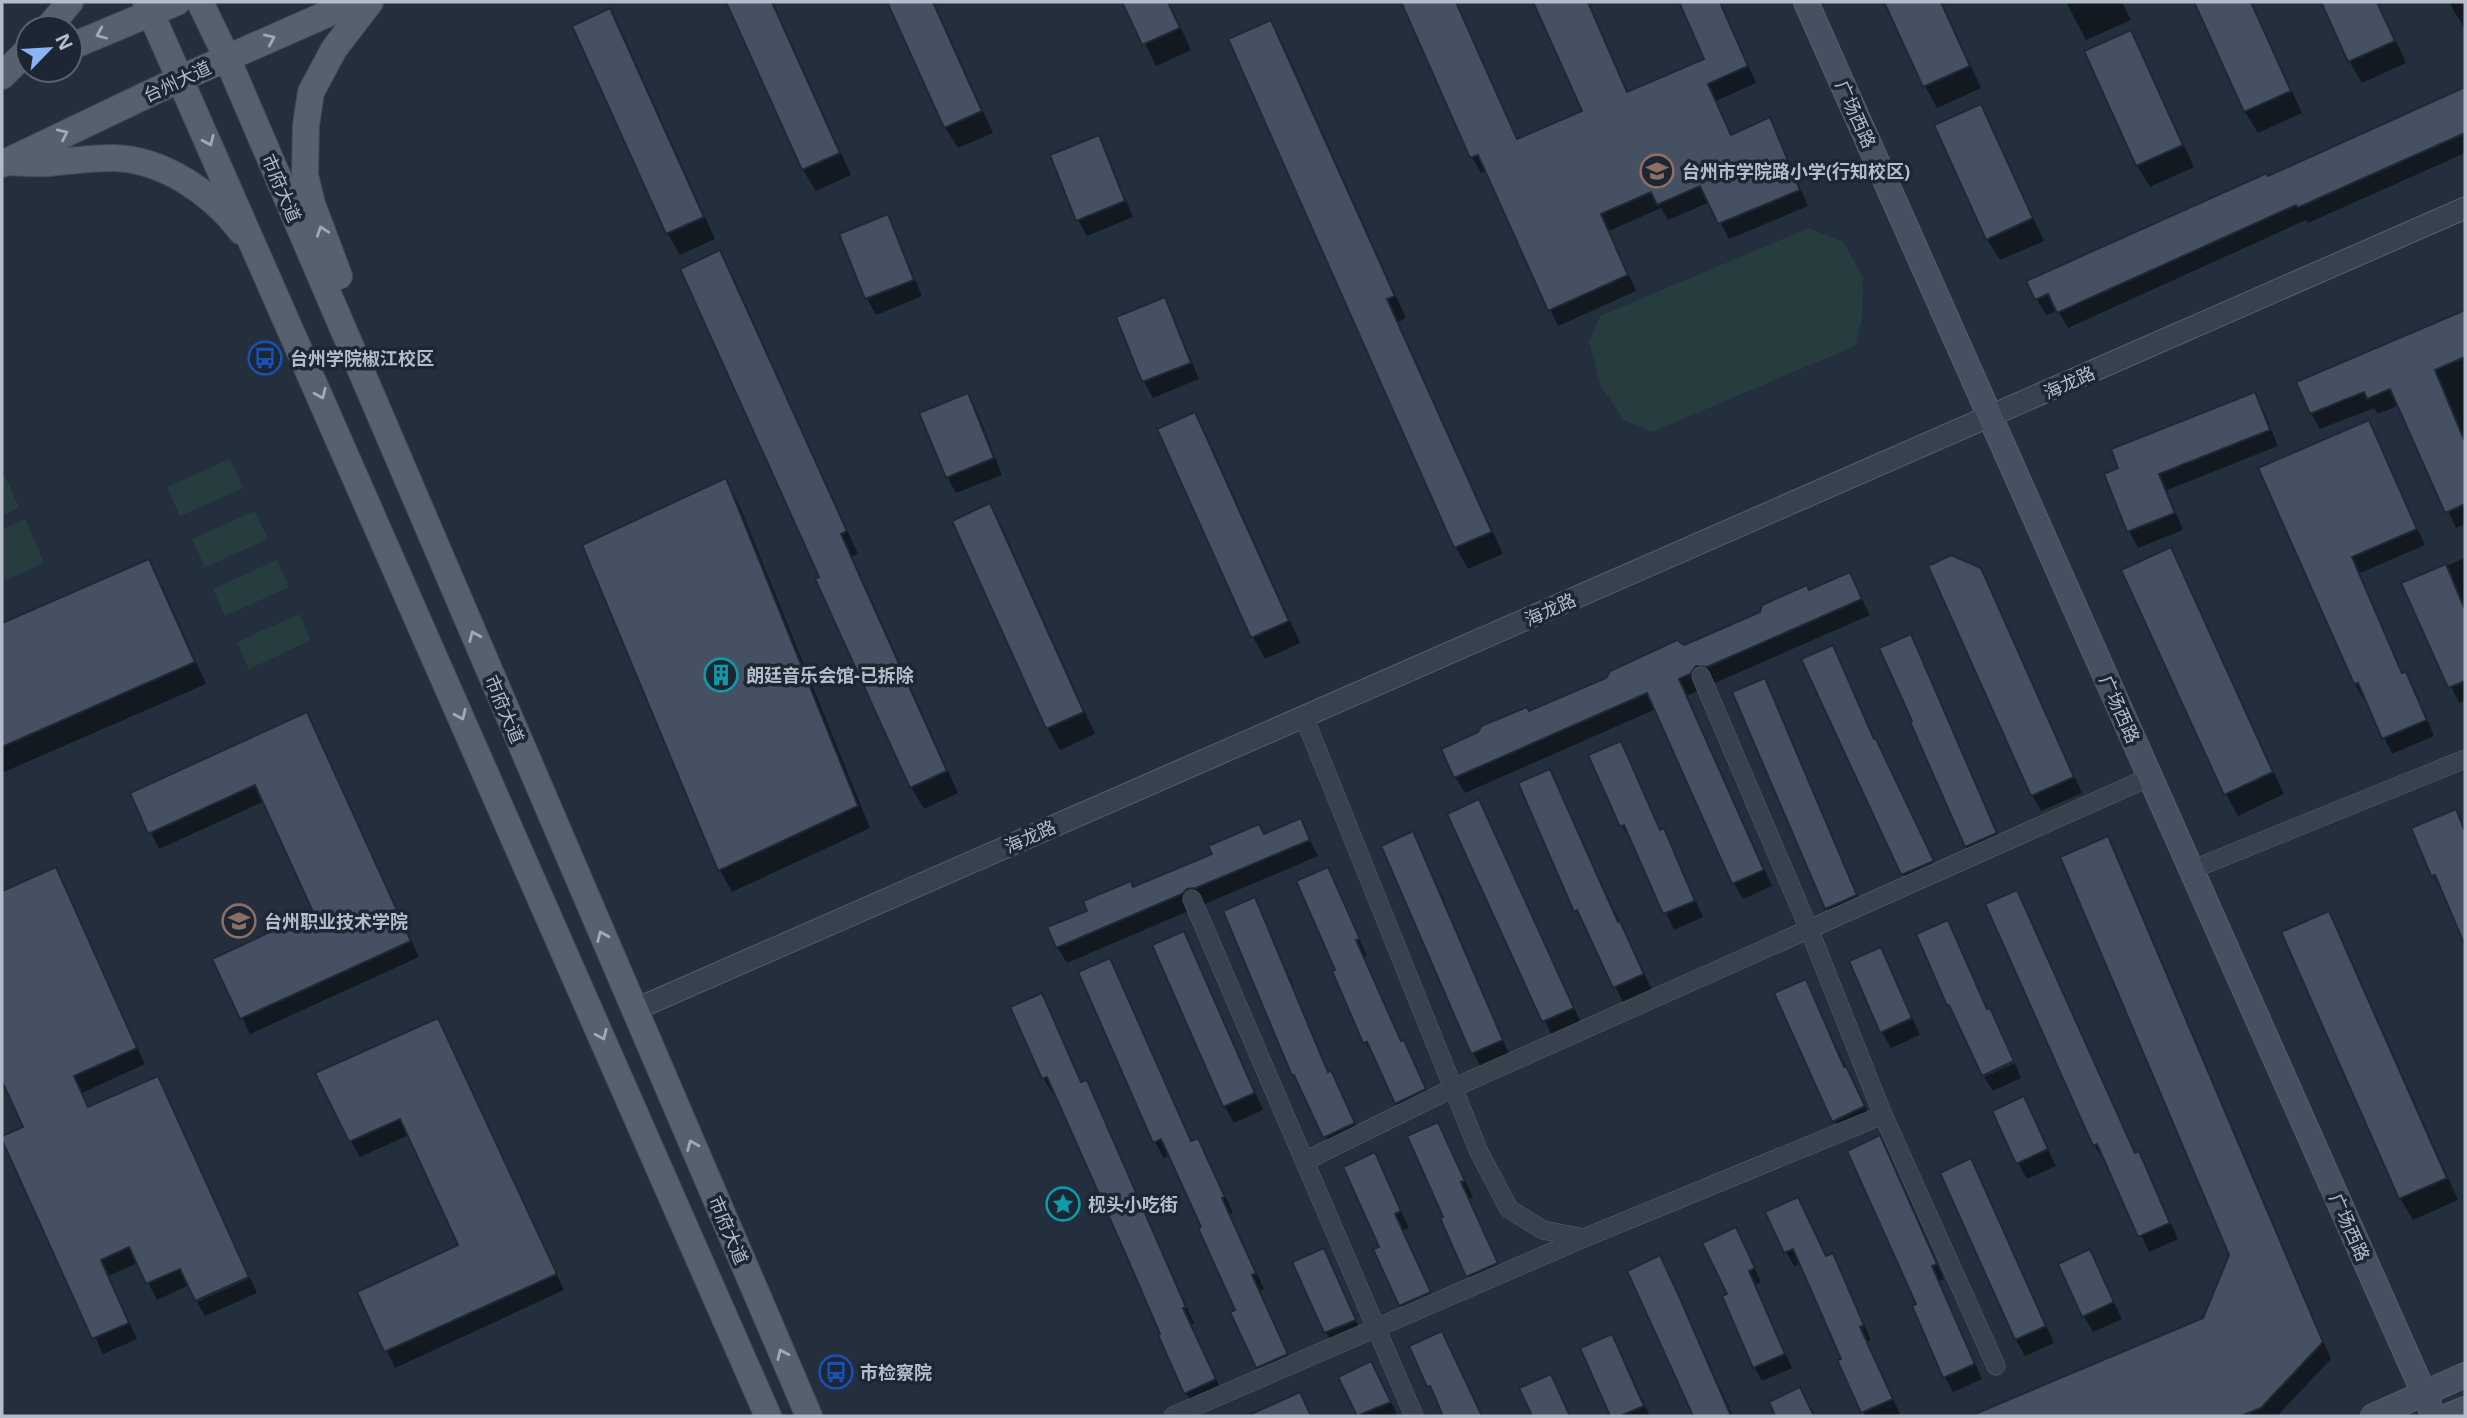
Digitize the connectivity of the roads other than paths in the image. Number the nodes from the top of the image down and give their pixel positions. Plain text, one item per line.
1 (177, 2) edge
2 (200, 2) edge
3 (354, 2) edge
4 (370, 2) edge
5 (1806, 2) edge
6 (149, 7) edge
7 (84, 40) edge
8 (227, 58) junction
9 (182, 78) junction
10 (3, 163) edge
11 (2465, 208) edge
12 (261, 257) junction
13 (1990, 417) junction
14 (388, 435) junction
15 (1700, 676) dead end
16 (1304, 717) junction
17 (2465, 759) edge
18 (2150, 777) junction
19 (2192, 870) junction
20 (1192, 899) dead end
21 (1809, 929) junction
22 (634, 1010) junction
23 (1453, 1088) junction
24 (1883, 1115) junction
25 (1305, 1161) junction
26 (1584, 1238) junction
27 (1376, 1328) junction
28 (1996, 1366) dead end
29 (2465, 1376) edge
30 (2424, 1394) junction
31 (2465, 1409) edge
32 (768, 1416) edge
33 (809, 1416) edge
34 (1173, 1416) edge
35 (1414, 1416) edge
36 (2373, 1416) edge
37 (2434, 1416) edge
38 (2448, 1416) edge

1 - 6 main road
2 - 8 main road, 市府大道
8 -> 3 main road, 台州大道
14 -> 4 main road
5 - 13 main road, 广场西路
6 -> 7 main road
6 - 9 main road
8 - 9 main road, 台州大道
8 - 14 main road, 市府大道
10 -> 9 main road, 台州大道
9 -> 12 main road
10 - 12 main road
11 - 13 street, 海龙路
12 -> 32 main road
13 - 16 street, 海龙路
13 - 18 main road, 广场西路
22 -> 14 main road, 市府大道
15 - 21 street
16 - 22 street, 海龙路
16 - 23 street
17 - 19 street
18 - 19 main road, 广场西路
18 - 21 street
19 - 30 main road, 广场西路
20 - 25 street
21 - 23 street
21 - 24 street
33 -> 22 main road, 市府大道
23 - 25 street
23 - 26 street
24 - 26 street
24 - 28 street
25 - 27 street
26 - 27 street
27 - 34 street
27 - 35 street
29 - 30 main road
30 - 36 main road
30 - 37 main road, 广场西路
31 - 38 main road

